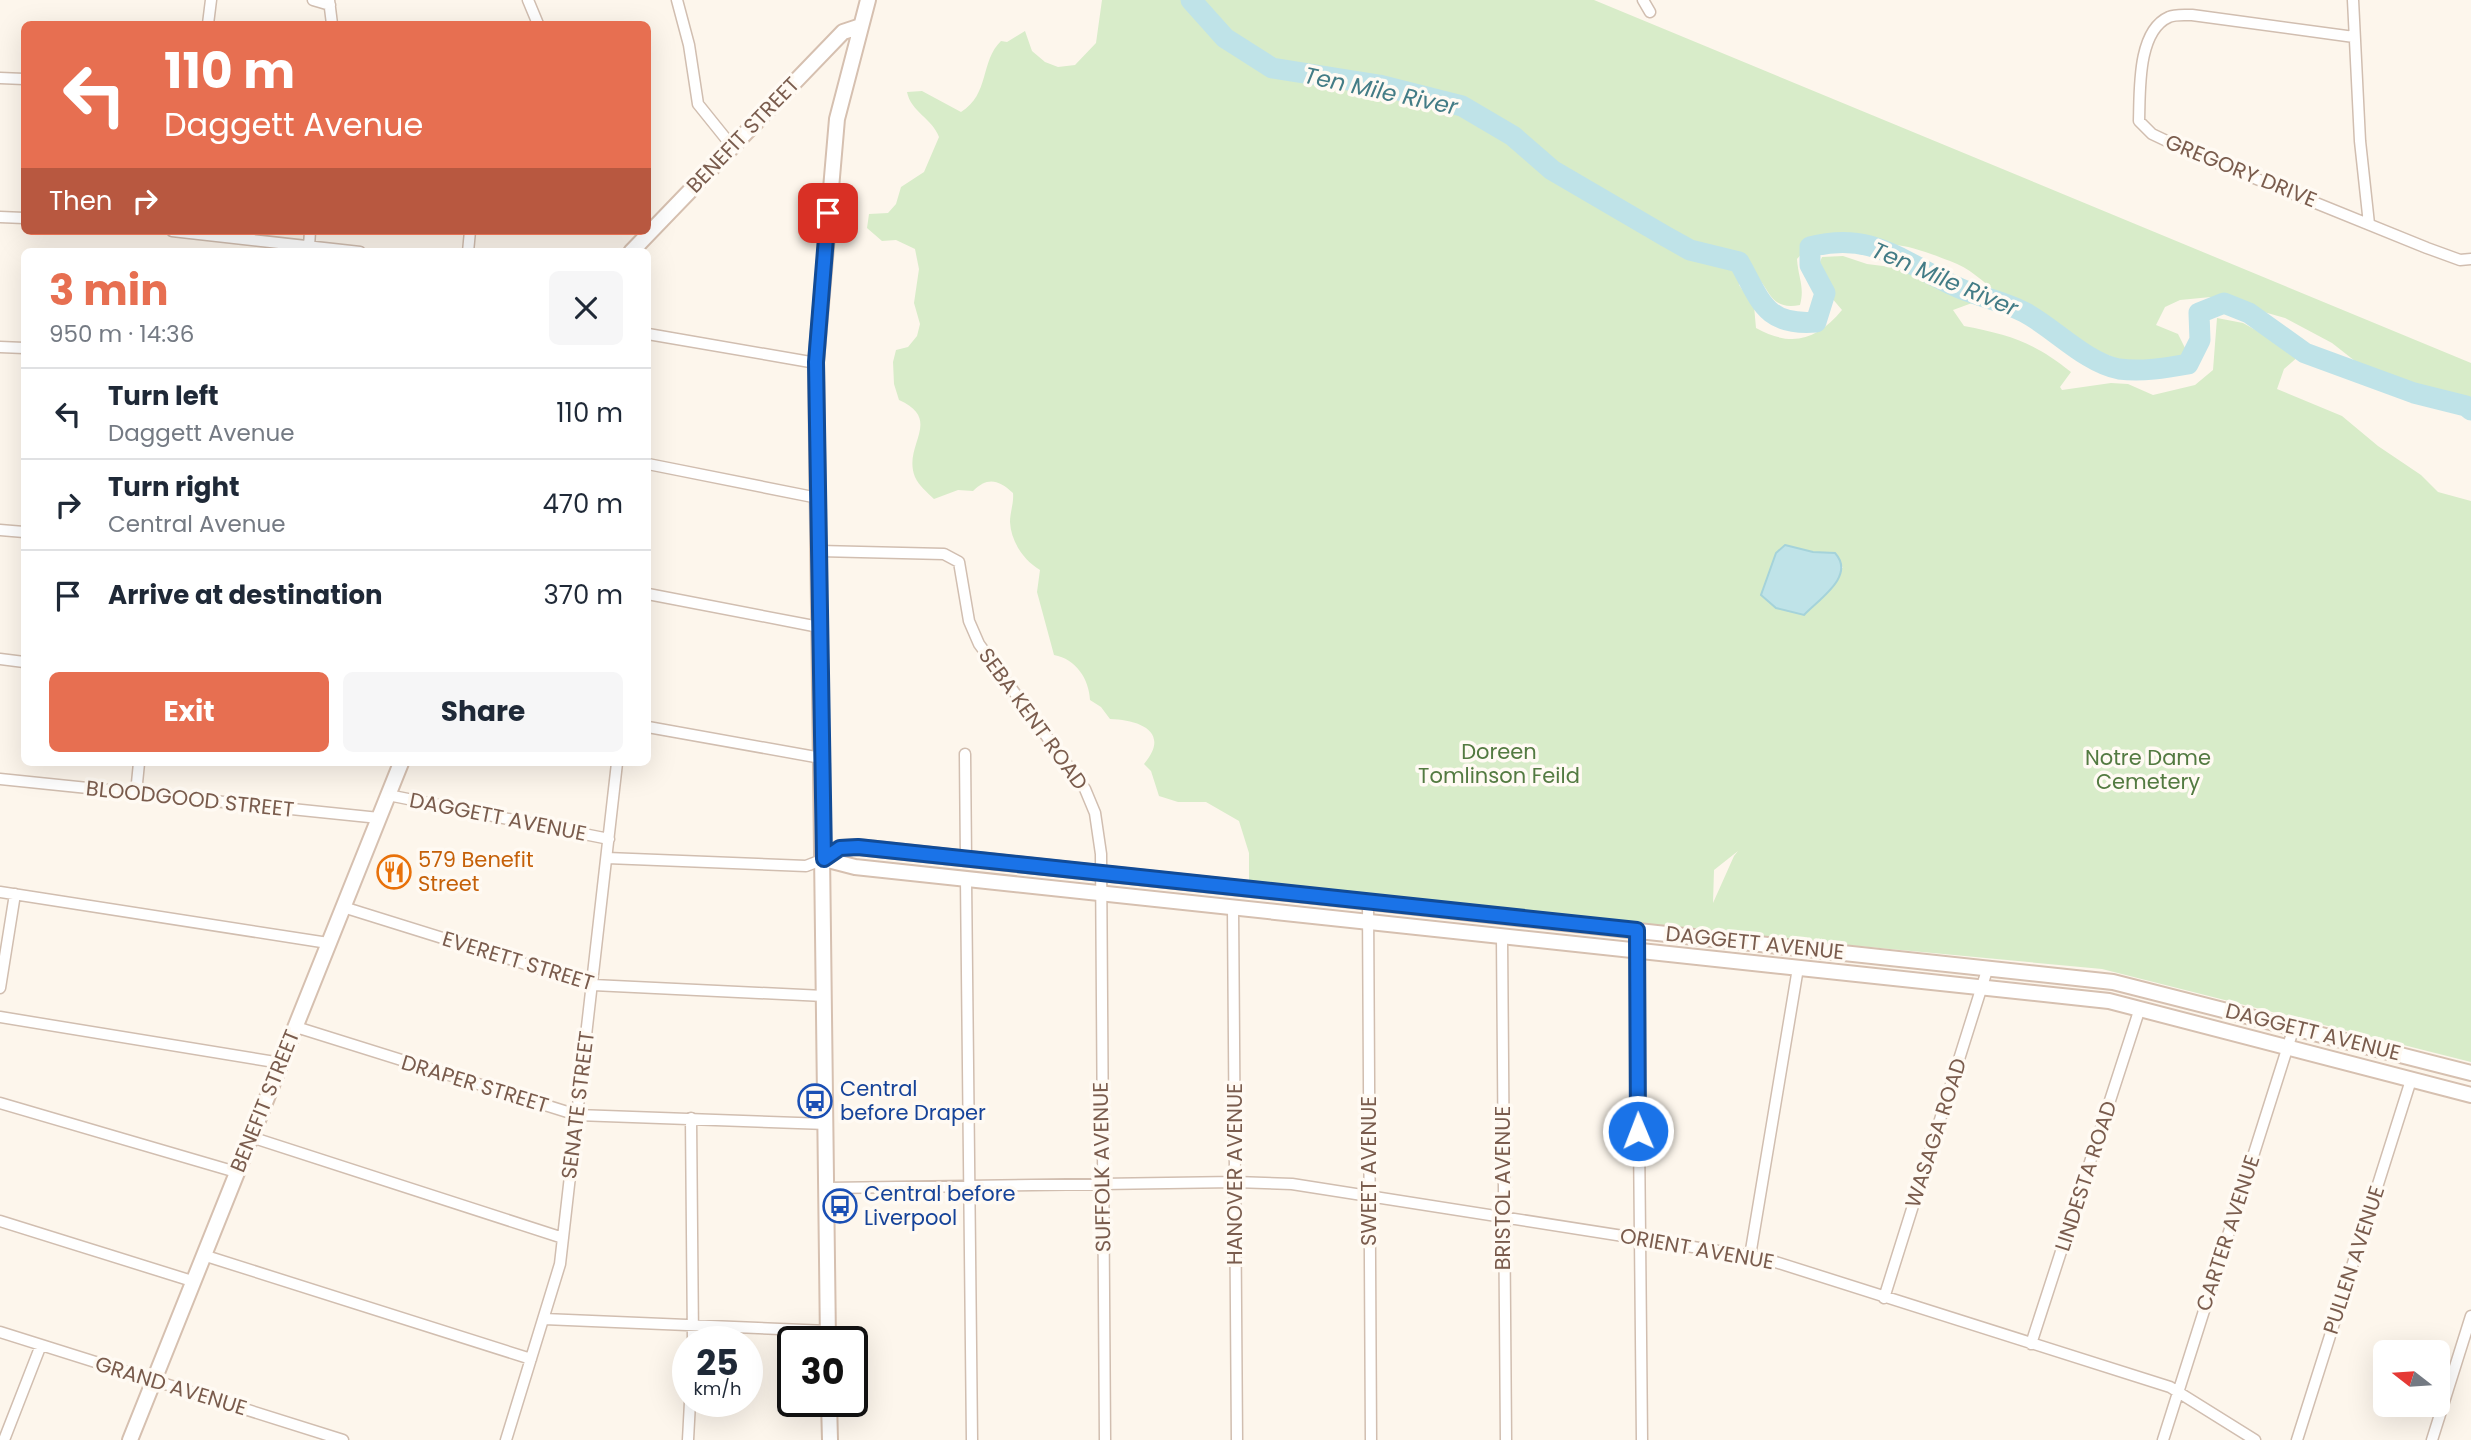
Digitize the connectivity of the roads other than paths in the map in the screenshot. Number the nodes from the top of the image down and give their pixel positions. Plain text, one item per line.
1 (211, 0) edge
2 (313, 0) edge
3 (528, 0) edge
4 (677, 0) edge
5 (868, 0) edge
6 (1643, 0) edge
7 (2353, 0) edge
8 (330, 3) edge
9 (1650, 12) dead end
10 (208, 21) edge
11 (332, 21) edge
12 (537, 21) edge
13 (861, 26) junction
14 (2354, 37) junction
15 (0, 78) edge
16 (21, 79) edge
17 (731, 145) junction
18 (0, 217) edge
19 (21, 218) edge
20 (2370, 224) junction
21 (651, 231) edge
22 (208, 235) edge
23 (310, 235) edge
24 (647, 235) edge
25 (309, 247) junction
26 (319, 248) edge
27 (635, 248) edge
28 (2471, 259) edge
29 (651, 334) edge
30 (0, 347) edge
31 (21, 348) edge
32 (816, 362) junction
33 (651, 465) edge
34 (818, 498) junction
35 (0, 530) edge
36 (21, 533) edge
37 (819, 551) junction
38 (651, 595) edge
39 (819, 627) junction
40 (0, 659) edge
41 (21, 662) edge
42 (651, 728) edge
43 (965, 754) dead end
44 (821, 758) junction
45 (139, 766) edge
46 (400, 766) edge
47 (617, 766) edge
48 (0, 779) edge
49 (136, 793) junction
50 (388, 795) junction
51 (379, 818) junction
52 (609, 839) junction
53 (607, 858) junction
54 (824, 859) junction
55 (966, 860) junction
56 (1099, 873) junction
57 (966, 879) junction
58 (0, 891) edge
59 (15, 894) junction
60 (1100, 894) junction
61 (1368, 902) junction
62 (343, 907) junction
63 (1233, 908) junction
64 (1367, 923) junction
65 (1637, 930) junction
66 (1502, 937) junction
67 (328, 943) junction
68 (1637, 952) junction
69 (1988, 967) junction
70 (1798, 968) junction
71 (593, 985) junction
72 (1982, 987) junction
73 (0, 988) edge
74 (824, 996) junction
75 (2140, 1008) junction
76 (0, 1017) edge
77 (296, 1027) junction
78 (2294, 1027) junction
79 (2288, 1046) junction
80 (281, 1063) junction
81 (2471, 1073) edge
82 (2411, 1080) junction
83 (2471, 1095) edge
84 (0, 1103) edge
85 (577, 1115) junction
86 (691, 1118) junction
87 (827, 1124) junction
88 (251, 1137) junction
89 (236, 1172) junction
90 (1235, 1182) junction
91 (1103, 1185) junction
92 (970, 1187) junction
93 (828, 1188) junction
94 (1370, 1195) junction
95 (1503, 1216) junction
96 (0, 1221) edge
97 (563, 1238) junction
98 (1640, 1238) junction
99 (203, 1255) junction
100 (1750, 1256) junction
101 (192, 1281) junction
102 (1884, 1298) junction
103 (2471, 1316) edge
104 (544, 1319) junction
105 (674, 1326) edge
106 (693, 1326) edge
107 (828, 1326) edge
108 (0, 1332) edge
109 (2031, 1344) junction
110 (41, 1345) junction
111 (531, 1359) junction
112 (154, 1381) junction
113 (2178, 1392) junction
114 (689, 1417) edge
115 (830, 1417) edge
116 (4, 1440) edge
117 (130, 1440) edge
118 (343, 1440) edge
119 (506, 1440) edge
120 (688, 1440) edge
121 (830, 1440) edge
122 (972, 1440) edge
123 (1105, 1440) edge
124 (1237, 1440) edge
125 (1371, 1440) edge
126 (1506, 1440) edge
127 (1642, 1440) edge
128 (2163, 1440) edge
129 (2255, 1440) edge
130 (2297, 1440) edge
131 (2432, 1440) edge

1 - 10 street
2 - 8 street
3 - 12 street
4 - 17 street
5 - 13 street
6 - 9 street
7 - 14 street
8 - 11 street
13 - 17 street, BENEFIT STREET
13 - 32 street
14 - 20 street
14 - 20 street, GREGORY DRIVE
15 - 16 street
17 - 21 street, BENEFIT STREET
18 - 19 street
20 - 28 street, GREGORY DRIVE
22 - 25 street
23 - 25 street
24 - 27 street, BENEFIT STREET
25 - 26 street
29 - 32 street
30 - 31 street
32 - 34 street
33 - 34 street
34 - 37 street
35 - 36 street
37 - 39 street
37 - 56 street, SEBA KENT ROAD
38 - 39 street
39 - 44 street
40 - 41 street
42 - 44 street
43 - 55 street
44 - 54 street
45 - 49 street
46 - 50 street, BENEFIT STREET
47 - 52 street, SENATE STREET
48 - 49 street, BLOODGOOD STREET
49 - 51 street, BLOODGOOD STREET
50 - 51 street, BENEFIT STREET
50 - 52 street, DAGGETT AVENUE
51 - 62 street, BENEFIT STREET
52 - 53 street, SENATE STREET
53 - 54 street, DAGGETT AVENUE
53 - 71 street, SENATE STREET
54 - 55 street, DAGGETT AVENUE
54 - 57 street, DAGGETT AVENUE
54 - 74 street
55 - 56 street, DAGGETT AVENUE
56 - 60 street, SEBA KENT ROAD
56 - 61 street, DAGGETT AVENUE
57 - 60 street, DAGGETT AVENUE
57 - 92 street
58 - 59 street
59 - 67 street
59 - 73 street
60 - 63 street, DAGGETT AVENUE
60 - 91 street, SUFFOLK AVENUE
61 - 64 street, SWEET AVENUE
61 - 65 street, DAGGETT AVENUE
62 - 67 street, BENEFIT STREET
62 - 71 street, EVERETT STREET
63 - 64 street, DAGGETT AVENUE
63 - 90 street, HANOVER AVENUE
64 - 66 street, DAGGETT AVENUE
64 - 94 street, SWEET AVENUE
65 - 68 street
65 - 69 street, DAGGETT AVENUE
66 - 68 street, DAGGETT AVENUE
66 - 95 street, BRISTOL AVENUE
67 - 77 street, BENEFIT STREET
68 - 70 street, DAGGETT AVENUE
68 - 98 street
69 - 72 street, WASAGA ROAD
69 - 78 street, DAGGETT AVENUE
70 - 72 street, DAGGETT AVENUE
70 - 100 street
71 - 74 street, EVERETT STREET
71 - 85 street, SENATE STREET
72 - 75 street, DAGGETT AVENUE
72 - 102 street, WASAGA ROAD
74 - 87 street
75 - 79 street, DAGGETT AVENUE
75 - 109 street, LINDESTA ROAD
76 - 80 street
77 - 80 street, BENEFIT STREET
77 - 85 street, DRAPER STREET
78 - 79 street, CARTER AVENUE
78 - 81 street, DAGGETT AVENUE
79 - 82 street, DAGGETT AVENUE
79 - 113 street, CARTER AVENUE
80 - 88 street, BENEFIT STREET
82 - 83 street, DAGGETT AVENUE
82 - 130 street, PULLEN AVENUE
84 - 89 street
85 - 86 street, DRAPER STREET
85 - 97 street, SENATE STREET
86 - 87 street, DRAPER STREET
86 - 106 street
87 - 93 street
88 - 89 street, BENEFIT STREET
88 - 97 street
89 - 99 street, BENEFIT STREET
90 - 91 street, ORIENT AVENUE
90 - 94 street, ORIENT AVENUE
90 - 124 street, HANOVER AVENUE
91 - 92 street, ORIENT AVENUE
91 - 123 street, SUFFOLK AVENUE
92 - 93 street, ORIENT AVENUE
92 - 122 street
93 - 107 street
94 - 95 street, ORIENT AVENUE
94 - 125 street, SWEET AVENUE
95 - 98 street, ORIENT AVENUE
95 - 126 street, BRISTOL AVENUE
96 - 101 street
97 - 104 street, SENATE STREET
98 - 100 street, ORIENT AVENUE
98 - 127 street
99 - 101 street, BENEFIT STREET
99 - 111 street
100 - 102 street, ORIENT AVENUE
101 - 112 street, BENEFIT STREET
102 - 109 street, ORIENT AVENUE
103 - 131 street
104 - 105 street
104 - 111 street, SENATE STREET
108 - 110 street, GRAND AVENUE
109 - 113 street, ORIENT AVENUE
110 - 112 street, GRAND AVENUE
110 - 116 street
111 - 119 street, SENATE STREET
112 - 117 street, BENEFIT STREET
112 - 118 street, GRAND AVENUE
113 - 128 street, CARTER AVENUE
113 - 129 street, ORIENT AVENUE
114 - 120 street
115 - 121 street

